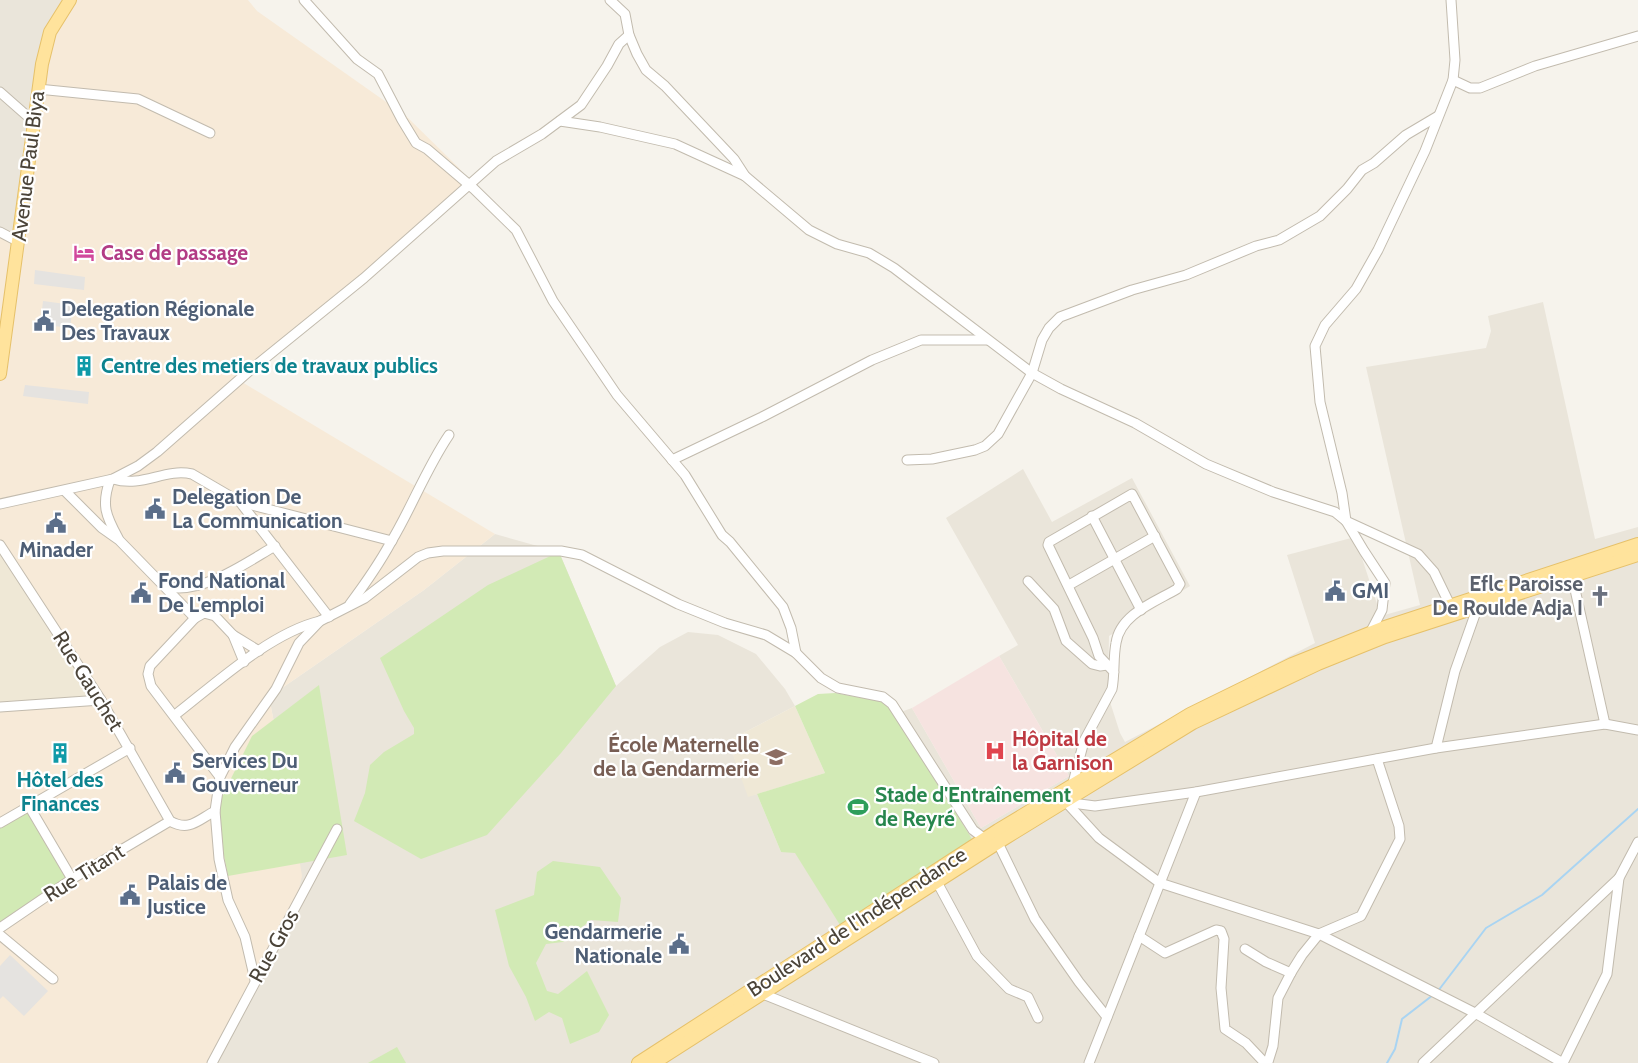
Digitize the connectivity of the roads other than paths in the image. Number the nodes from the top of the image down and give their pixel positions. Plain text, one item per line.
1 (70, 0) edge
2 (304, 0) edge
3 (610, 0) edge
4 (1451, 0) edge
5 (629, 35) junction
6 (1638, 36) edge
7 (1453, 80) junction
8 (38, 89) junction
9 (0, 92) edge
10 (1438, 116) junction
11 (560, 121) junction
12 (34, 122) junction
13 (210, 133) dead end
14 (745, 176) junction
15 (469, 185) junction
16 (0, 232) edge
17 (19, 242) junction
18 (987, 340) junction
19 (1032, 373) junction
20 (0, 374) edge
21 (449, 435) dead end
22 (672, 460) junction
23 (907, 460) dead end
24 (111, 479) junction
25 (65, 491) junction
26 (240, 502) junction
27 (0, 504) edge
28 (1092, 516) junction
29 (1346, 521) junction
30 (1155, 536) junction
31 (119, 540) junction
32 (392, 541) junction
33 (1638, 544) edge
34 (0, 545) edge
35 (275, 546) junction
36 (1638, 555) edge
37 (1114, 560) junction
38 (1572, 576) junction
39 (1028, 580) dead end
40 (163, 585) junction
41 (1069, 585) junction
42 (1450, 605) junction
43 (1478, 606) junction
44 (346, 608) junction
45 (1141, 610) junction
46 (195, 618) junction
47 (324, 619) junction
48 (1370, 633) junction
49 (233, 635) junction
50 (260, 651) junction
51 (796, 653) junction
52 (244, 662) junction
53 (1110, 668) junction
54 (101, 700) junction
55 (0, 707) edge
56 (174, 715) junction
57 (1605, 724) junction
58 (1638, 729) edge
59 (130, 748) junction
60 (1436, 748) junction
61 (1377, 759) junction
62 (220, 777) junction
63 (1073, 783) junction
64 (1196, 792) junction
65 (1067, 800) junction
66 (29, 806) junction
67 (215, 811) junction
68 (170, 821) junction
69 (0, 823) edge
70 (337, 829) dead end
71 (985, 839) junction
72 (1638, 842) edge
73 (998, 843) junction
74 (1619, 878) junction
75 (72, 879) junction
76 (937, 882) junction
77 (1160, 883) junction
78 (0, 928) edge
79 (1319, 934) junction
80 (0, 935) edge
81 (1139, 936) junction
82 (1245, 949) dead end
83 (1291, 973) junction
84 (53, 979) dead end
85 (255, 980) junction
86 (763, 994) junction
87 (1475, 1012) junction
88 (1107, 1017) junction
89 (1038, 1018) dead end
90 (212, 1063) edge
91 (638, 1063) edge
92 (654, 1063) edge
93 (934, 1063) edge
94 (1089, 1063) edge
95 (1423, 1063) edge
96 (1563, 1063) edge

1 - 8 main road, Avenue Paul Biya
2 - 15 street
3 - 5 street
4 - 7 street
5 - 11 street
5 - 14 street
6 - 7 street
7 - 10 street
8 - 12 main road, Avenue Paul Biya
8 - 13 street
9 - 12 street
10 - 19 street
10 - 29 street
11 - 14 street
11 - 15 street
12 - 17 main road, Avenue Paul Biya
14 - 18 street
15 - 22 street
15 - 24 street
16 - 17 street
17 - 20 main road, Avenue Paul Biya
18 - 19 street
18 - 22 street
19 - 23 street
19 - 29 street
21 - 32 street
22 - 51 street
24 - 25 street
24 - 26 street
24 - 31 street
25 - 27 street
25 - 31 street
26 - 32 street
26 - 35 street
28 - 30 street
28 - 37 street
28 - 41 street
29 - 42 street
29 - 48 street
30 - 37 street
30 - 45 street
31 - 40 street
32 - 44 street
33 - 42 main road, Boulevard de l'Indépendance
34 - 54 street, Rue Gauchet
35 - 40 street
35 - 47 street
36 - 38 main road, Boulevard de l'Indépendance
37 - 41 street
37 - 45 street
38 - 43 main road, Boulevard de l'Indépendance
38 - 57 street
39 - 53 street
40 - 46 street
41 - 53 street
42 - 48 main road, Boulevard de l'Indépendance
43 - 60 street
43 - 65 main road, Boulevard de l'Indépendance
44 - 47 street
44 - 51 street
45 - 53 street
46 - 49 street
46 - 56 street
47 - 50 street
47 - 62 street
48 - 63 main road, Boulevard de l'Indépendance
49 - 50 street
49 - 52 street
50 - 52 street
51 - 71 street
52 - 56 street
53 - 63 street
54 - 55 street
54 - 59 street, Rue Gauchet
56 - 62 street
57 - 58 street
57 - 60 street
59 - 66 street
59 - 68 street, Rue Gauchet
60 - 61 street
61 - 64 street
61 - 79 street
62 - 67 street
63 - 71 main road, Boulevard de l'Indépendance
64 - 65 street
64 - 77 street
65 - 73 main road, Boulevard de l'Indépendance
65 - 77 street
66 - 69 street
66 - 75 street
67 - 68 street
67 - 85 street
68 - 75 street, Rue Titant
70 - 85 street, Rue Gros
71 - 91 main road, Boulevard de l'Indépendance
72 - 74 street
73 - 76 main road, Boulevard de l'Indépendance
73 - 88 street
74 - 87 street
74 - 96 street
75 - 78 street, Rue Titant
76 - 86 main road, Boulevard de l'Indépendance
76 - 89 street
77 - 79 street
77 - 81 street
79 - 83 street
79 - 87 street
80 - 84 street
81 - 83 street
81 - 88 street
82 - 83 street
85 - 90 street, Rue Gros
86 - 92 main road, Boulevard de l'Indépendance
86 - 93 street
87 - 95 street
87 - 96 street
88 - 94 street

